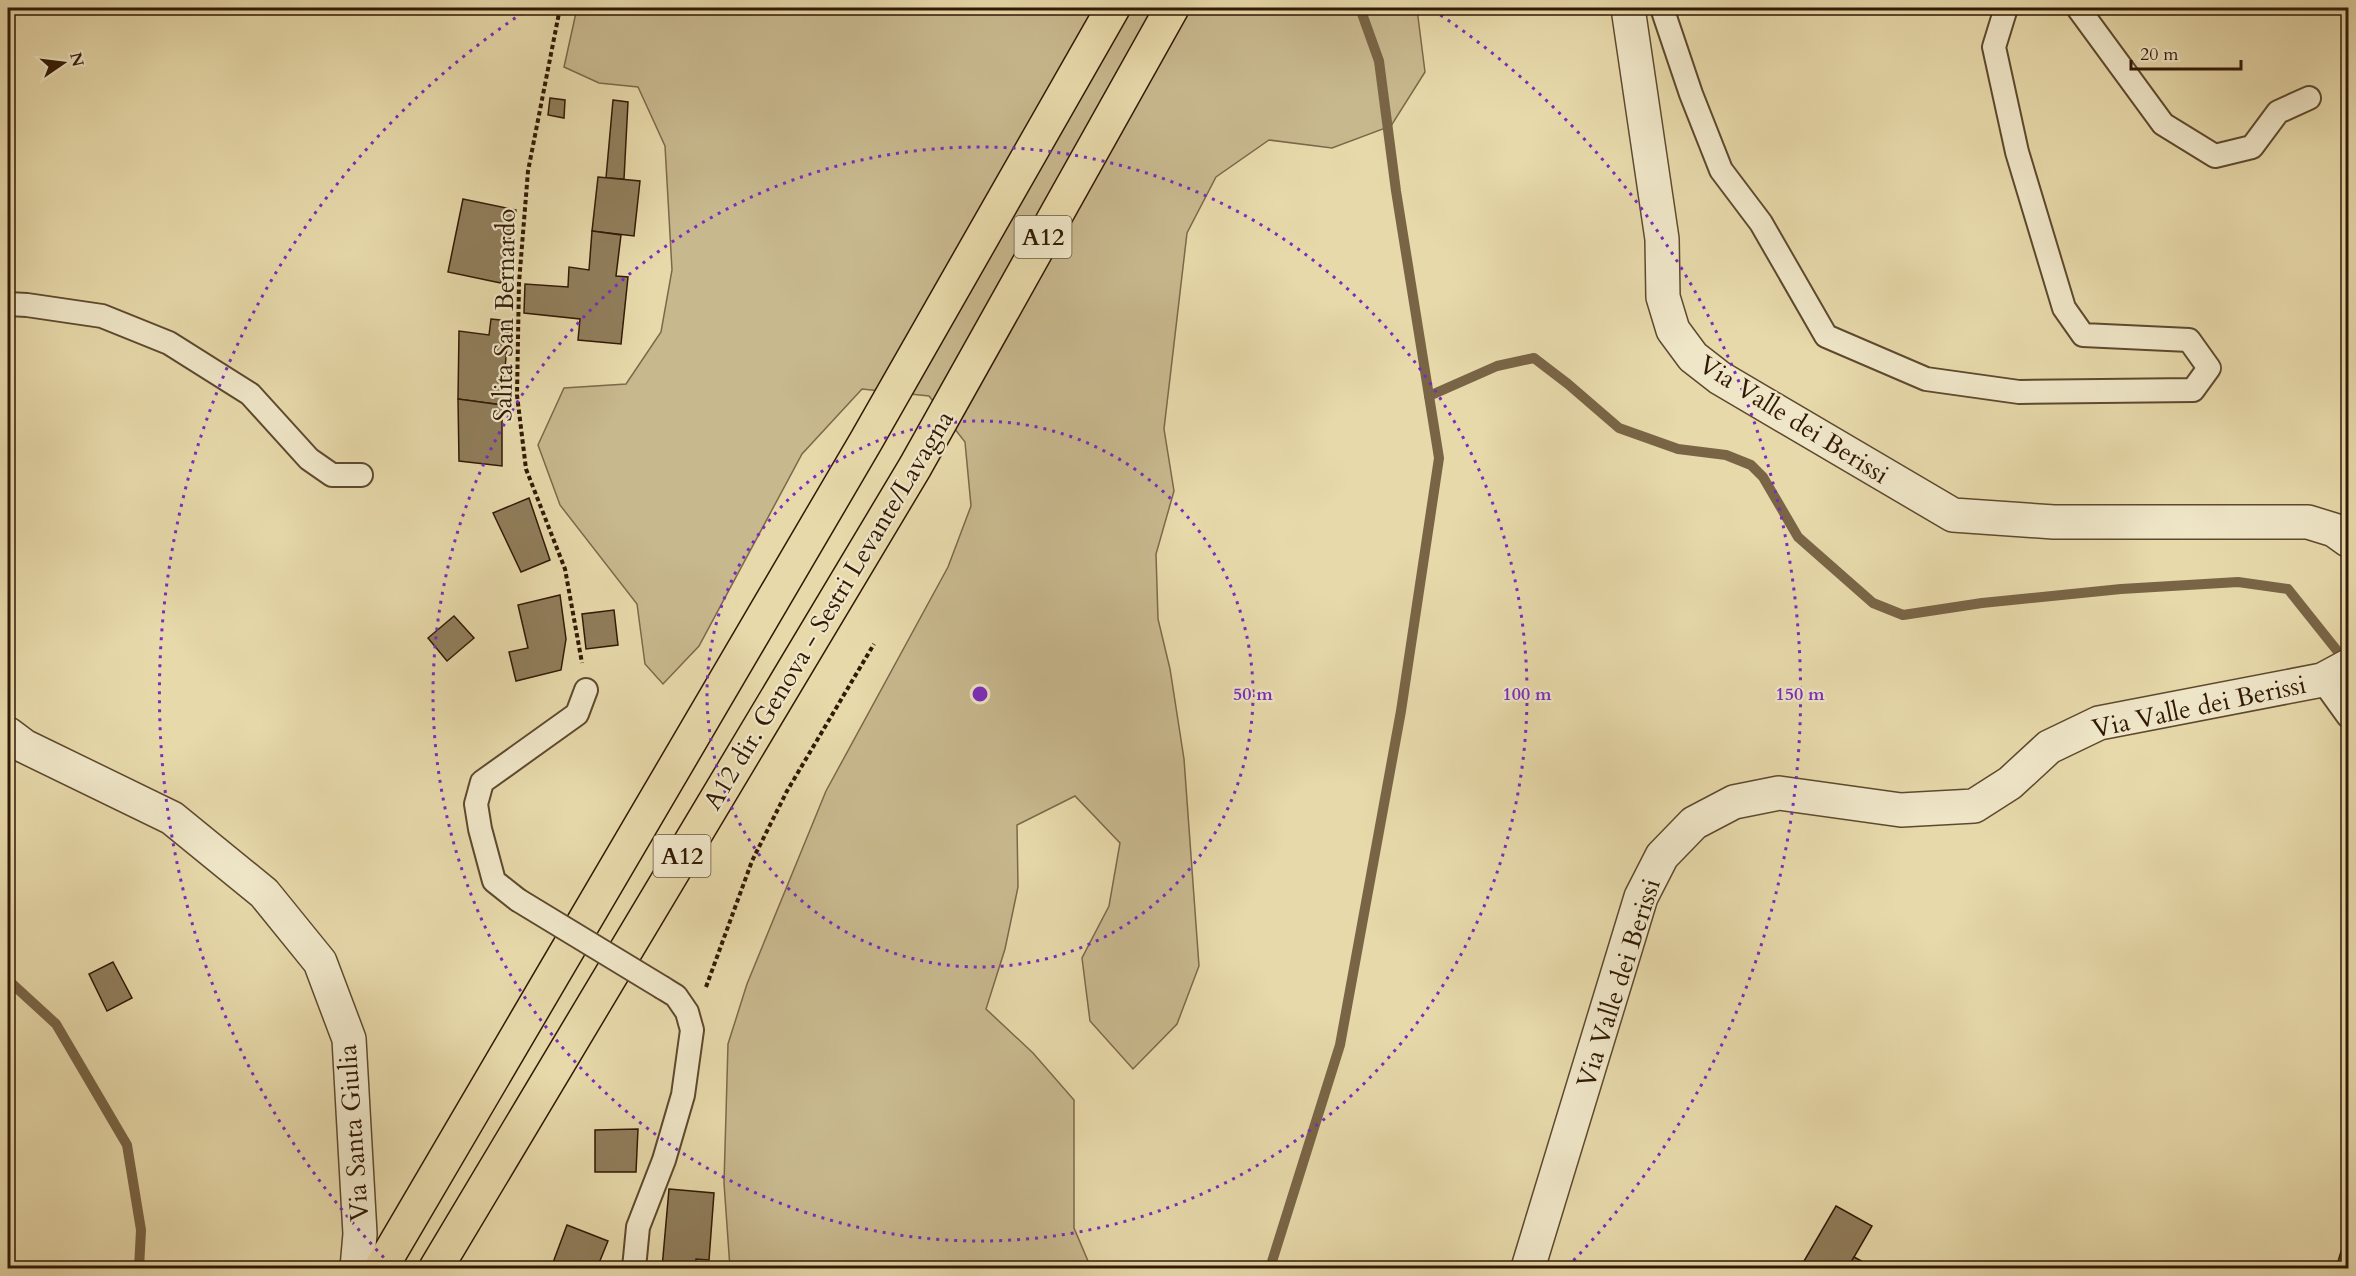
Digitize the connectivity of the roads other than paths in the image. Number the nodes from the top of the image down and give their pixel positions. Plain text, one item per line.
1 (1113, 8) edge
2 (1172, 8) edge
3 (1628, 8) edge
4 (1662, 8) edge
5 (2006, 8) edge
6 (2078, 8) edge
7 (2309, 98) dead end
8 (8, 304) edge
9 (361, 475) dead end
10 (2349, 540) edge
11 (2335, 673) edge
12 (586, 690) road end
13 (2349, 716) edge
14 (8, 734) edge
15 (442, 1257) edge
16 (357, 1269) edge
17 (381, 1269) edge
18 (634, 1269) edge
19 (1528, 1269) edge

1 - 17 highway, A12
2 - 15 highway, A12 dir. Genova - Sestri Levante/Lavagna / A12
3 - 10 street, Via Valle dei Berissi
4 - 5 lane
6 - 7 lane
8 - 9 lane
11 - 13 lane
11 - 19 street, Via Valle dei Berissi
12 - 18 lane, bridge
14 - 16 street, Via Santa Giulia

